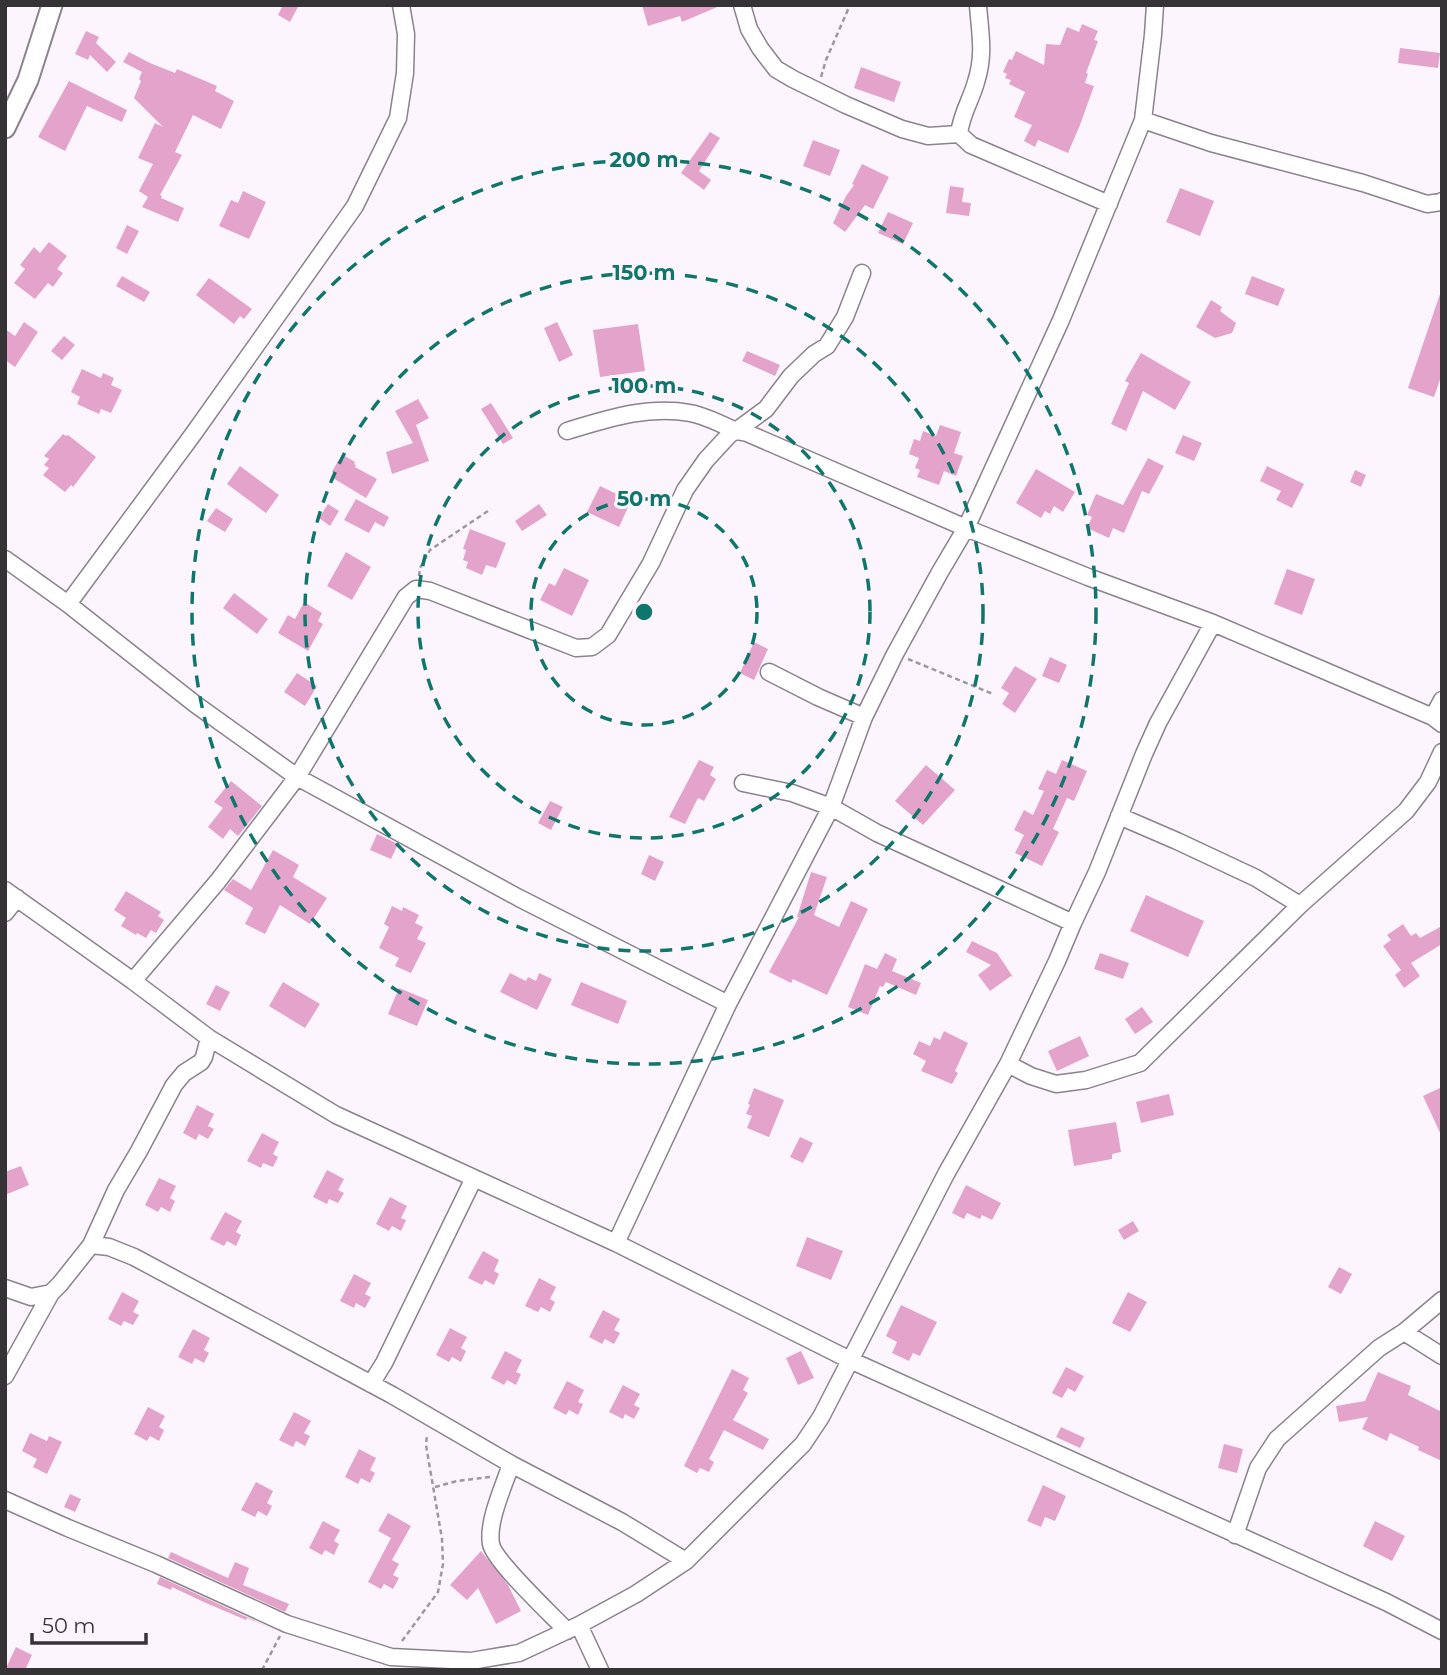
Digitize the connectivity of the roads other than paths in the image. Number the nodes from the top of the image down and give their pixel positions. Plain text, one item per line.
1 (52, 5) edge
2 (401, 5) edge
3 (742, 5) edge
4 (978, 5) edge
5 (1155, 5) edge
6 (1143, 120) junction
7 (5, 128) edge
8 (959, 134) junction
9 (1442, 202) edge
10 (1109, 204) junction
11 (862, 273) dead end
12 (567, 431) dead end
13 (736, 431) junction
14 (966, 528) junction
15 (5, 559) edge
16 (68, 604) junction
17 (1213, 623) junction
18 (769, 672) dead end
19 (1442, 700) edge
20 (864, 717) junction
21 (1438, 721) edge
22 (1442, 752) edge
23 (297, 777) junction
24 (743, 783) dead end
25 (831, 807) junction
26 (1119, 816) junction
27 (11, 894) edge
28 (1300, 905) junction
29 (5, 913) edge
30 (1073, 923) junction
31 (133, 981) junction
32 (728, 1004) junction
33 (209, 1038) junction
34 (1008, 1064) junction
35 (474, 1178) junction
36 (616, 1243) junction
37 (92, 1245) junction
38 (5, 1288) edge
39 (51, 1293) junction
40 (1442, 1300) edge
41 (1404, 1332) junction
42 (1442, 1356) edge
43 (850, 1360) junction
44 (5, 1376) edge
45 (371, 1384) junction
46 (509, 1470) junction
47 (5, 1500) edge
48 (1235, 1535) junction
49 (686, 1561) junction
50 (573, 1628) junction
51 (1442, 1631) edge
52 (600, 1670) edge

1 - 7 street
2 - 16 street
3 - 8 street
4 - 8 street
5 - 6 street
6 - 9 street
6 - 10 street
8 - 10 street
10 - 14 street
11 - 13 street
12 - 13 street
13 - 14 street
13 - 23 street
14 - 17 street
14 - 20 street
15 - 16 street
16 - 23 street
17 - 21 street
17 - 26 street
18 - 20 street
19 - 21 street
20 - 25 street
22 - 28 street
23 - 31 street
23 - 32 street
24 - 25 street
25 - 30 street
25 - 32 street
26 - 28 street
26 - 30 street
27 - 29 street
27 - 31 street
28 - 34 street
30 - 34 street
31 - 33 street
32 - 36 street
33 - 35 street
33 - 37 street
34 - 43 street
35 - 36 street
35 - 45 street
36 - 43 street
37 - 39 street
37 - 45 street
38 - 39 street
39 - 44 street
40 - 41 street
41 - 42 street
41 - 48 street
43 - 48 street
43 - 49 street
45 - 46 street
46 - 49 street
46 - 50 street
47 - 50 street
48 - 51 street
49 - 50 street
50 - 52 street

